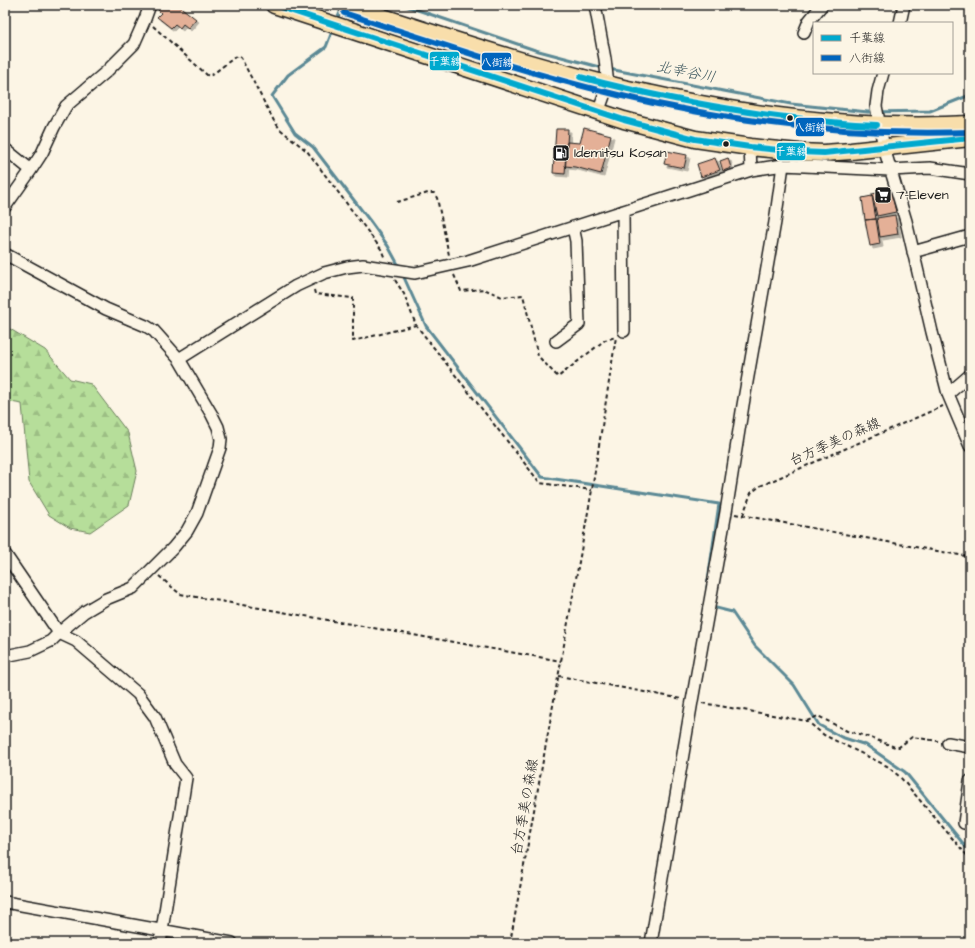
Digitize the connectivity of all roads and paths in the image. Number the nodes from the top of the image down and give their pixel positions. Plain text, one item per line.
1 (150, 5) edge
2 (274, 5) edge
3 (346, 5) edge
4 (595, 5) edge
5 (822, 5) edge
6 (904, 5) edge
7 (145, 19) junction
8 (900, 22) edge
9 (804, 33) dead end
10 (884, 74) edge
11 (608, 85) junction
12 (599, 110) junction
13 (967, 121) edge
14 (880, 125) junction
15 (970, 138) edge
16 (750, 147) junction
17 (884, 148) junction
18 (5, 149) edge
19 (783, 165) junction
20 (31, 170) junction
21 (751, 170) junction
22 (890, 170) junction
23 (970, 174) edge
24 (397, 202) dead end
25 (5, 207) edge
26 (623, 211) junction
27 (573, 227) junction
28 (970, 236) edge
29 (913, 252) junction
30 (5, 254) edge
31 (450, 265) junction
32 (388, 269) junction
33 (311, 278) junction
34 (416, 324) junction
35 (620, 334) junction
36 (556, 341) dead end
37 (179, 359) junction
38 (970, 375) edge
39 (949, 398) junction
40 (970, 445) edge
41 (592, 490) junction
42 (726, 512) junction
43 (743, 516) junction
44 (5, 554) edge
45 (970, 557) edge
46 (152, 570) junction
47 (59, 633) junction
48 (5, 656) edge
49 (561, 661) junction
50 (559, 676) junction
51 (692, 701) junction
52 (807, 721) junction
53 (948, 743) joint
54 (970, 747) edge
55 (970, 781) edge
56 (964, 823) dead end
57 (970, 859) edge
58 (5, 902) edge
59 (162, 930) junction
60 (160, 943) edge
61 (232, 943) edge
62 (510, 943) edge
63 (651, 943) edge

1 - 7 street
2 - 12 highway
3 - 11 highway
4 - 11 street
5 - 9 street
6 - 8 street
7 - 20 street
7 - 32 path
10 - 14 street
11 - 12 street
11 - 14 highway
12 - 16 highway
13 - 14 highway
14 - 17 street
15 - 17 highway
16 - 17 highway
16 - 21 street
17 - 22 street
18 - 20 street
19 - 21 street
19 - 22 street
19 - 42 street
20 - 25 street
21 - 26 street
22 - 23 street
22 - 29 street
24 - 31 path
26 - 27 street
26 - 35 street
27 - 31 street
27 - 36 street
28 - 29 street
29 - 39 street
30 - 37 street
31 - 32 street
31 - 35 path
32 - 33 street
32 - 34 path
33 - 34 path
33 - 37 street
34 - 41 path
35 - 41 path, 台方季美の森線
37 - 46 street
38 - 39 street
39 - 40 street
39 - 43 path, 台方季美の森線
41 - 49 path, 台方季美の森線
42 - 43 path
42 - 51 street
43 - 45 path
44 - 47 street
46 - 47 street
46 - 49 path
47 - 48 street
47 - 59 street
49 - 50 path, 台方季美の森線
50 - 51 path
50 - 62 path, 台方季美の森線
51 - 52 path
51 - 63 street
52 - 53 path
52 - 57 path
53 - 54 street
55 - 56 street
58 - 59 street
59 - 60 street
59 - 61 street

